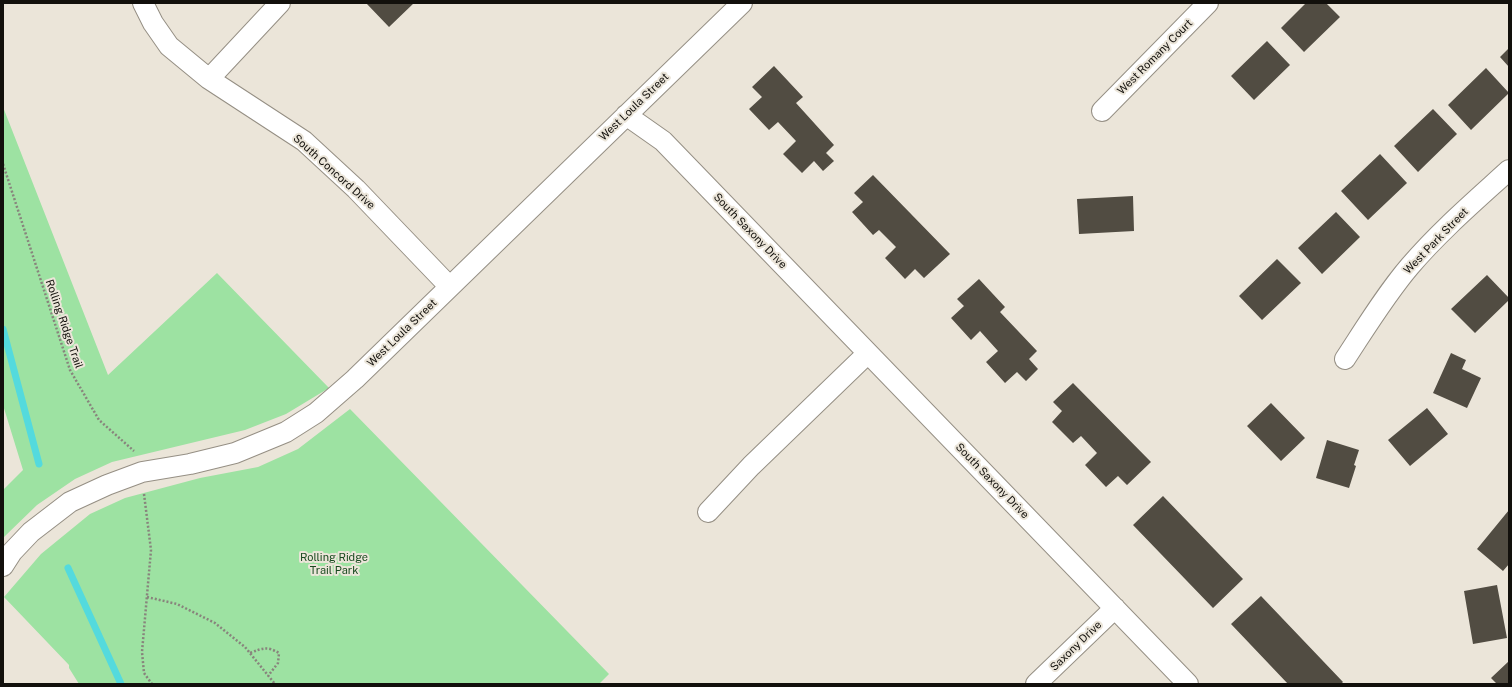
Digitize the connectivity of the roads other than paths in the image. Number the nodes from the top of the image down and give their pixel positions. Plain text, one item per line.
1 (143, 3) edge
2 (280, 3) edge
3 (742, 3) edge
4 (1208, 3) edge
5 (209, 79) junction
6 (1102, 110) dead end
7 (626, 115) junction
8 (1509, 170) edge
9 (449, 286) junction
10 (868, 353) junction
11 (1345, 359) dead end
12 (708, 512) dead end
13 (3, 566) edge
14 (1115, 608) junction
15 (1036, 684) edge
16 (1188, 684) edge

1 - 5 street, South Concord Drive
2 - 5 street
3 - 7 street, West Loula Street
4 - 6 street, West Romany Court
5 - 9 street, South Concord Drive
7 - 9 street, West Loula Street
7 - 10 street, South Saxony Drive
8 - 11 street, West Park Street
9 - 13 street, West Loula Street
10 - 12 street
10 - 14 street, South Saxony Drive
14 - 15 street, Saxony Drive
14 - 16 street, South Saxony Drive

